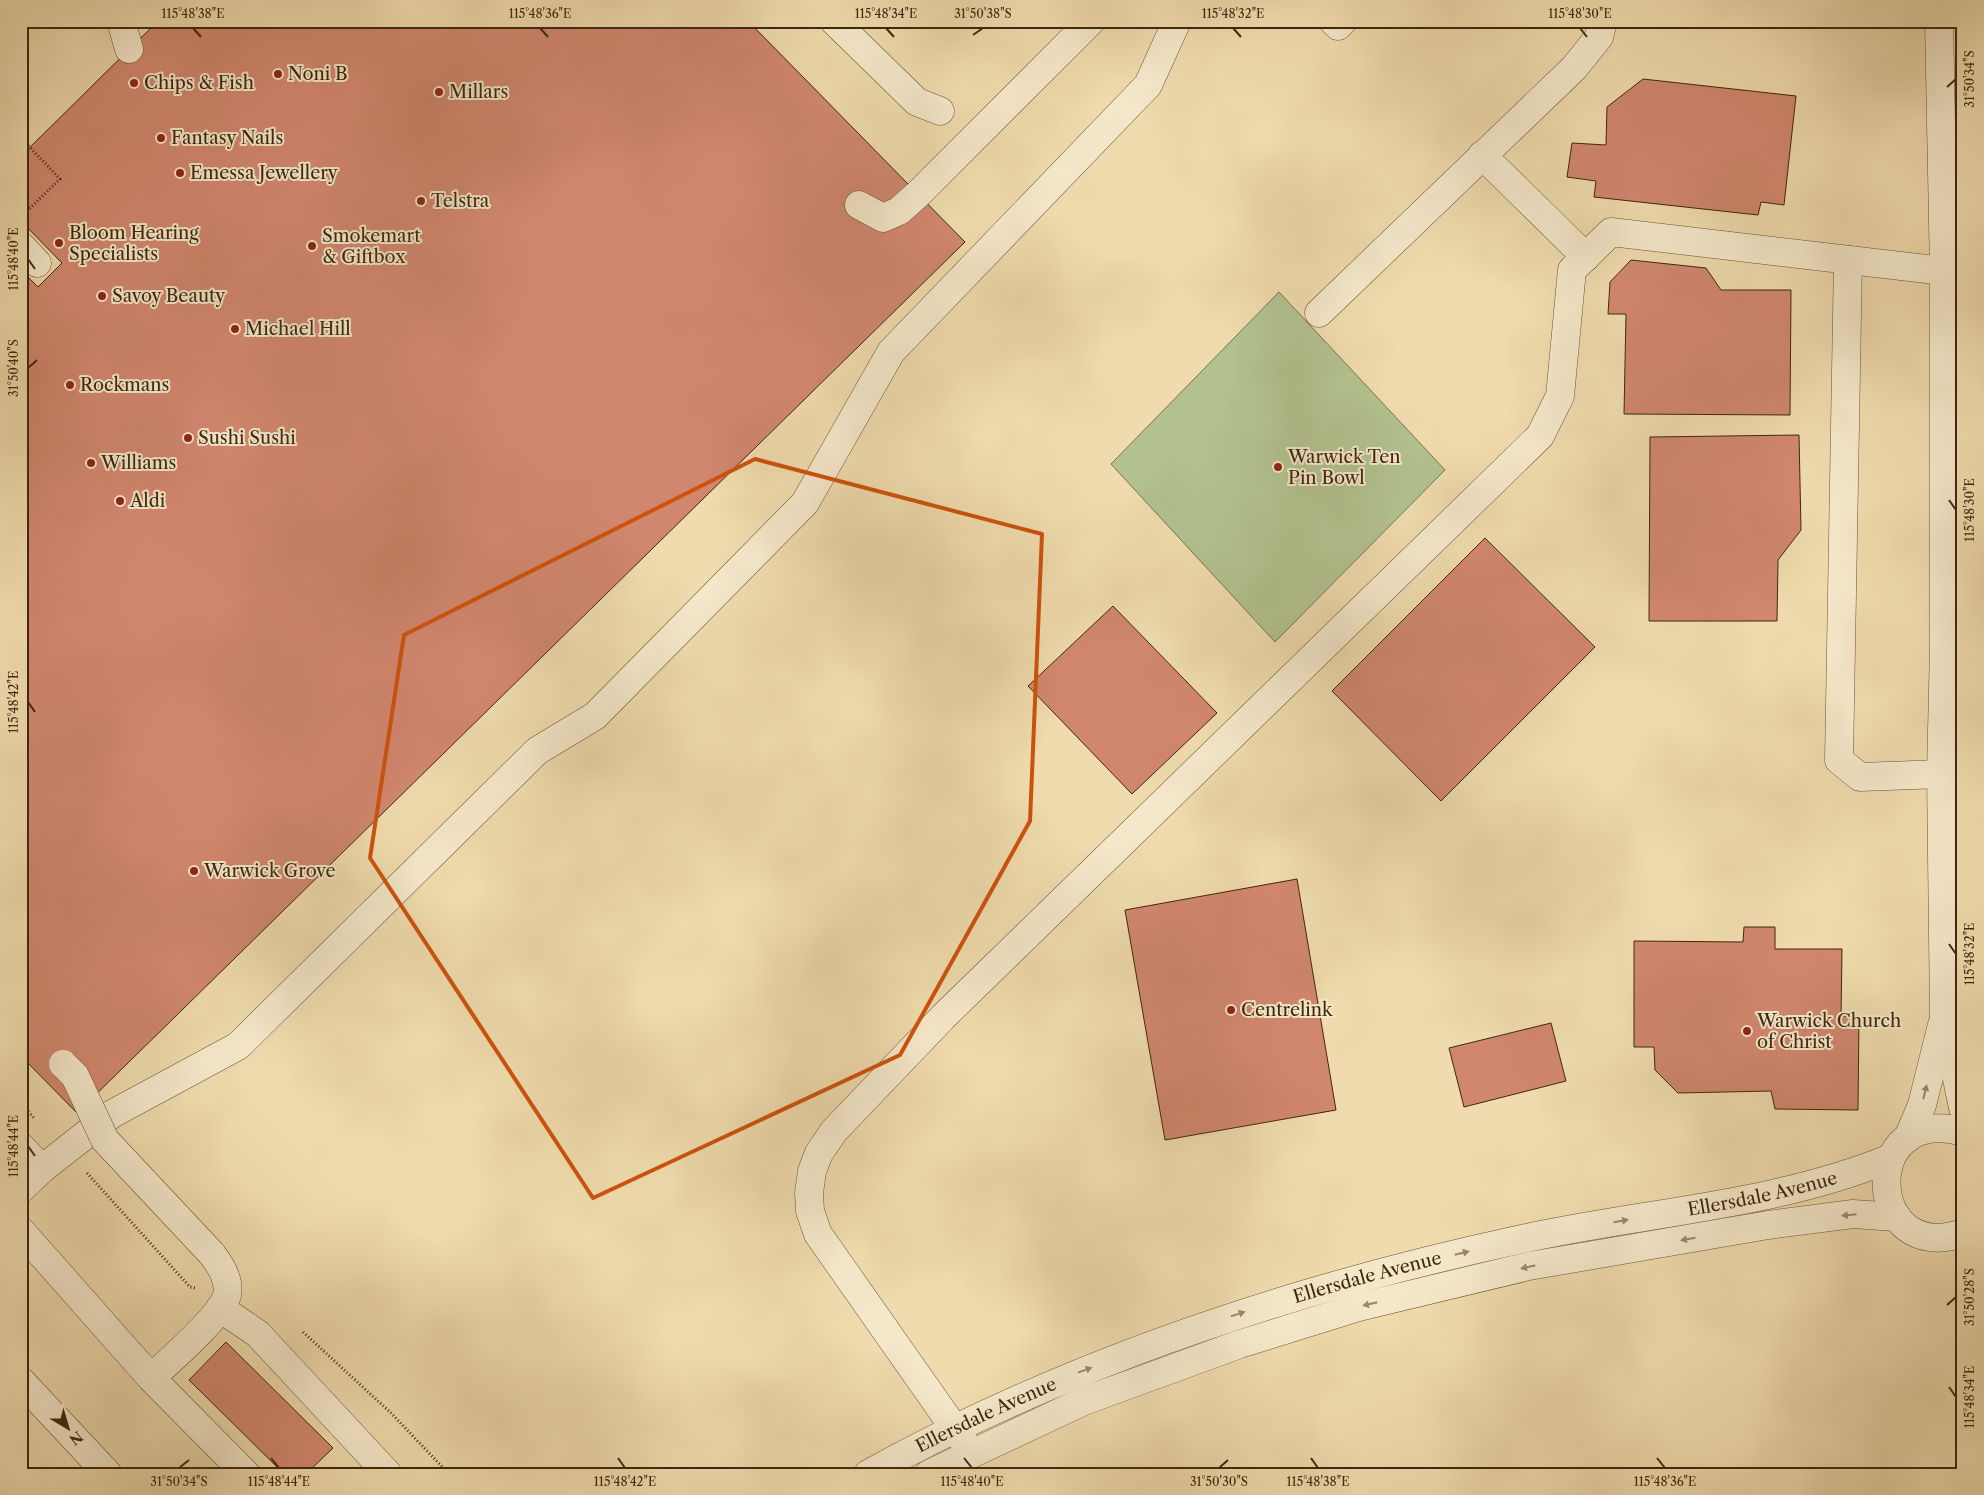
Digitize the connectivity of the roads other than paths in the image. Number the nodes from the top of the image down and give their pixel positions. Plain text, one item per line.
1 (121, 21) edge
2 (834, 21) edge
3 (1091, 21) edge
4 (1177, 21) edge
5 (1333, 21) edge
6 (1343, 21) edge
7 (1603, 21) edge
8 (1939, 21) edge
9 (130, 49) dead end
10 (940, 110) dead end
11 (1482, 155) junction
12 (859, 205) dead end
13 (1586, 257) junction
14 (1848, 260) junction
15 (1944, 271) junction
16 (1319, 313) dead end
17 (1954, 647) edge
18 (1941, 774) junction
19 (1944, 1016) junction
20 (63, 1064) dead end
21 (1963, 1108) edge
22 (1963, 1132) edge
23 (21, 1147) edge
24 (1900, 1148) junction
25 (42, 1169) junction
26 (21, 1189) edge
27 (1897, 1217) junction
28 (21, 1231) edge
29 (1963, 1233) edge
30 (220, 1308) junction
31 (152, 1378) junction
32 (21, 1380) edge
33 (954, 1429) junction
34 (971, 1452) junction
35 (108, 1474) edge
36 (246, 1474) edge
37 (388, 1474) edge
38 (868, 1474) edge
39 (929, 1474) edge

1 - 9 street
2 - 10 street
3 - 12 street
4 - 25 street
5 - 6 street
7 - 11 street
8 - 15 street
11 - 13 street
11 - 16 street
13 - 14 street
13 - 33 street
14 - 15 street
14 - 18 street
15 - 17 street
17 - 18 street
18 - 19 street
19 - 21 street
24 -> 19 street
20 - 30 street, bridge
22 - 24 street, Ellersdale Avenue
23 - 25 street
24 - 27 street
33 -> 24 street, Ellersdale Avenue
25 - 26 street
27 - 29 street
27 -> 34 street, Ellersdale Avenue
28 - 31 street
30 - 31 street
30 - 37 street
31 - 36 street
32 - 35 street
33 - 34 street
33 - 38 street, Ellersdale Avenue
34 - 39 street, Ellersdale Avenue

